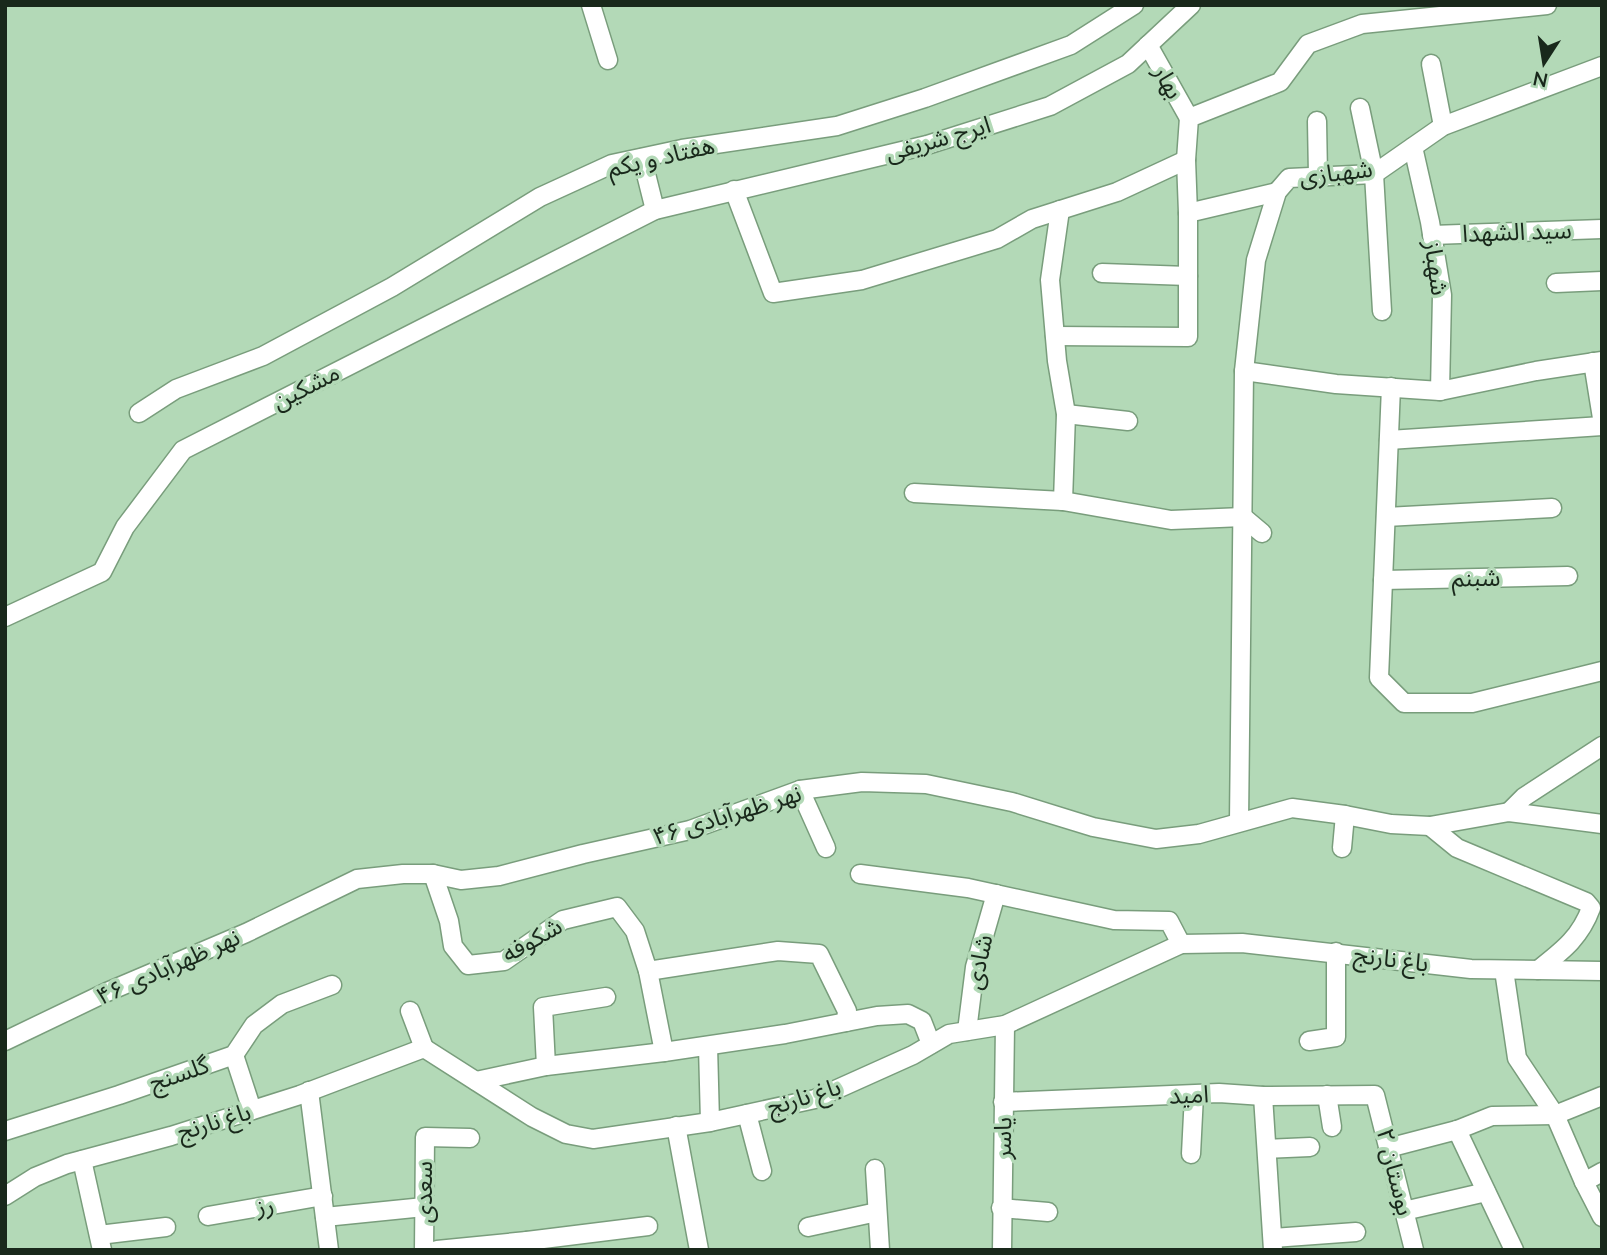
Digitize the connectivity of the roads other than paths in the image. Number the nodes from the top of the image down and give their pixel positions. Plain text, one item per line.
1 (590, 5) edge
2 (1134, 5) edge
3 (1191, 5) edge
4 (1547, 5) edge
5 (1148, 46) junction
6 (608, 60) dead end
7 (1431, 64) dead end
8 (1602, 66) edge
9 (1360, 108) dead end
10 (1189, 118) junction
11 (1317, 121) dead end
12 (1443, 126) junction
13 (1413, 147) junction
14 (642, 158) junction
15 (1186, 160) junction
16 (1374, 174) junction
17 (1318, 176) junction
18 (734, 190) junction
19 (1277, 192) junction
20 (655, 210) junction
21 (1060, 210) junction
22 (1188, 213) junction
23 (1602, 229) edge
24 (1432, 235) junction
25 (1102, 274) dead end
26 (1188, 276) junction
27 (1602, 281) edge
28 (1556, 283) dead end
29 (1382, 311) dead end
30 (1055, 336) junction
31 (1597, 362) edge
32 (1244, 372) junction
33 (1391, 387) junction
34 (1440, 391) junction
35 (139, 413) dead end
36 (1066, 414) junction
37 (1602, 418) edge
38 (1128, 421) dead end
39 (1602, 426) edge
40 (1389, 440) junction
41 (914, 493) dead end
42 (1063, 501) junction
43 (1552, 508) dead end
44 (1243, 517) junction
45 (1386, 517) junction
46 (1262, 533) dead end
47 (1568, 576) dead end
48 (1383, 580) junction
49 (5, 617) edge
50 (1602, 671) edge
51 (1602, 746) edge
52 (800, 790) junction
53 (1508, 812) junction
54 (1345, 815) junction
55 (1239, 822) junction
56 (1602, 824) edge
57 (1430, 826) junction
58 (826, 848) dead end
59 (1342, 848) dead end
60 (433, 874) junction
61 (860, 874) dead end
62 (996, 894) junction
63 (1181, 944) junction
64 (1336, 953) junction
65 (1504, 970) junction
66 (1538, 970) junction
67 (649, 971) junction
68 (1602, 971) edge
69 (332, 985) dead end
70 (606, 997) dead end
71 (410, 1011) dead end
72 (846, 1022) junction
73 (1005, 1025) junction
74 (967, 1031) junction
75 (5, 1041) edge
76 (1309, 1041) dead end
77 (932, 1044) junction
78 (708, 1046) junction
79 (424, 1048) junction
80 (664, 1052) junction
81 (234, 1055) junction
82 (546, 1066) junction
83 (476, 1081) junction
84 (309, 1091) junction
85 (1194, 1095) junction
86 (1376, 1095) joint
87 (1263, 1096) junction
88 (1327, 1096) junction
89 (1602, 1096) edge
90 (1003, 1102) junction
91 (252, 1110) junction
92 (747, 1114) junction
93 (1555, 1115) junction
94 (710, 1122) junction
95 (677, 1126) junction
96 (1332, 1127) dead end
97 (1457, 1130) junction
98 (5, 1131) edge
99 (470, 1138) dead end
100 (1310, 1147) dead end
101 (1388, 1148) junction
102 (1267, 1149) junction
103 (1191, 1154) dead end
104 (82, 1160) junction
105 (875, 1169) dead end
106 (762, 1171) dead end
107 (1602, 1172) edge
108 (1584, 1182) junction
109 (1486, 1192) junction
110 (5, 1196) edge
111 (323, 1196) junction
112 (424, 1207) junction
113 (1001, 1208) junction
114 (1404, 1211) junction
115 (877, 1212) junction
116 (1048, 1212) dead end
117 (208, 1216) dead end
118 (325, 1217) junction
119 (1602, 1217) edge
120 (648, 1226) dead end
121 (166, 1227) dead end
122 (808, 1227) dead end
123 (1356, 1232) dead end
124 (100, 1243) edge
125 (1273, 1244) edge
126 (533, 1245) edge
127 (329, 1250) edge
128 (424, 1250) edge
129 (437, 1250) edge
130 (699, 1250) edge
131 (880, 1250) edge
132 (1002, 1250) edge
133 (1414, 1250) edge
134 (1514, 1250) edge

1 - 6 street
2 - 14 street, هفتاد و یکم
3 - 5 street, ایرج شریفی
4 - 10 street
5 - 10 street, بهار
5 - 18 street, ایرج شریفی
7 - 12 street
8 - 12 street, شهبازی
9 - 16 street
10 - 15 street
11 - 17 street
12 - 13 street, شهبازی
13 - 16 street, شهبازی
13 - 24 street, شهباز
14 - 20 street
14 - 35 street, هفتاد و یکم
15 - 21 street
15 - 22 street
16 - 17 street, شهبازی
16 - 29 street
17 - 19 street, شهبازی
18 - 20 street, ایرج شریفی
18 - 21 street
19 - 22 street
19 - 32 street, شهبازی
20 - 49 street, مشکین
21 - 30 street
22 - 26 street
23 - 24 street, سید الشهدا
24 - 34 street, شهباز
25 - 26 street
26 - 30 street
27 - 28 street
30 - 36 street
31 - 34 street
31 - 37 street
32 - 33 street
32 - 44 street, شهبازی
33 - 34 street
33 - 40 street
36 - 38 street
36 - 42 street
39 - 40 street
40 - 45 street
41 - 42 street
42 - 44 street
43 - 45 street
44 - 46 street
44 - 55 street, شهبازی
45 - 48 street
47 - 48 street, شبنم
48 - 50 street
51 - 53 street
52 - 55 street, نهر ظهرآبادی ۴۶
52 - 58 street
52 - 60 street, نهر ظهرآبادی ۴۶
53 - 56 street, نهر ظهرآبادی ۴۶
53 - 57 street, نهر ظهرآبادی ۴۶
54 - 55 street, نهر ظهرآبادی ۴۶
54 - 57 street, نهر ظهرآبادی ۴۶
54 - 59 street
57 - 66 street
60 - 67 street, شکوفه
60 - 75 street, نهر ظهرآبادی ۴۶
61 - 62 street
62 - 63 street
62 - 74 street, شادی
63 - 64 street, باغ نارنج
63 - 73 street, باغ نارنج
64 - 65 street, باغ نارنج
64 - 76 street
65 - 66 street, باغ نارنج
65 - 93 street
66 - 68 street, باغ نارنج
67 - 72 street
67 - 80 street
69 - 81 street, گلسنج
70 - 82 street
71 - 79 street
72 - 77 street
72 - 78 street
73 - 74 street, باغ نارنج
73 - 90 street, یاسر
74 - 77 street, باغ نارنج
77 - 92 street, باغ نارنج
78 - 80 street
78 - 94 street
79 - 83 street, باغ نارنج
79 - 84 street, باغ نارنج
80 - 82 street
81 - 91 street
81 - 98 street, گلسنج
82 - 83 street
83 - 95 street, باغ نارنج
84 - 91 street, باغ نارنج
84 - 111 street
85 - 87 street, امید
85 - 90 street, امید
85 - 103 street
86 - 88 street, امید
86 - 101 street, بوستان ۲
87 - 88 street, امید
87 - 102 street
88 - 96 street
89 - 93 street
90 - 113 street, یاسر
91 - 104 street, باغ نارنج
92 - 94 street, باغ نارنج
92 - 106 street
93 - 97 street
93 - 108 street
94 - 95 street, باغ نارنج
95 - 130 street
97 - 101 street
97 - 109 street
99 - 112 street, سعدی
100 - 102 street
101 - 114 street, بوستان ۲
102 - 125 street
104 - 110 street, باغ نارنج
104 - 124 street
105 - 115 street
107 - 108 street
108 - 119 street
109 - 114 street
109 - 134 street
111 - 117 street, رز
111 - 118 street
112 - 118 street
112 - 128 street, سعدی
113 - 116 street
113 - 132 street, یاسر
114 - 133 street, بوستان ۲
115 - 122 street
115 - 131 street
118 - 127 street
120 - 126 street
121 - 124 street
123 - 125 street
126 - 129 street

